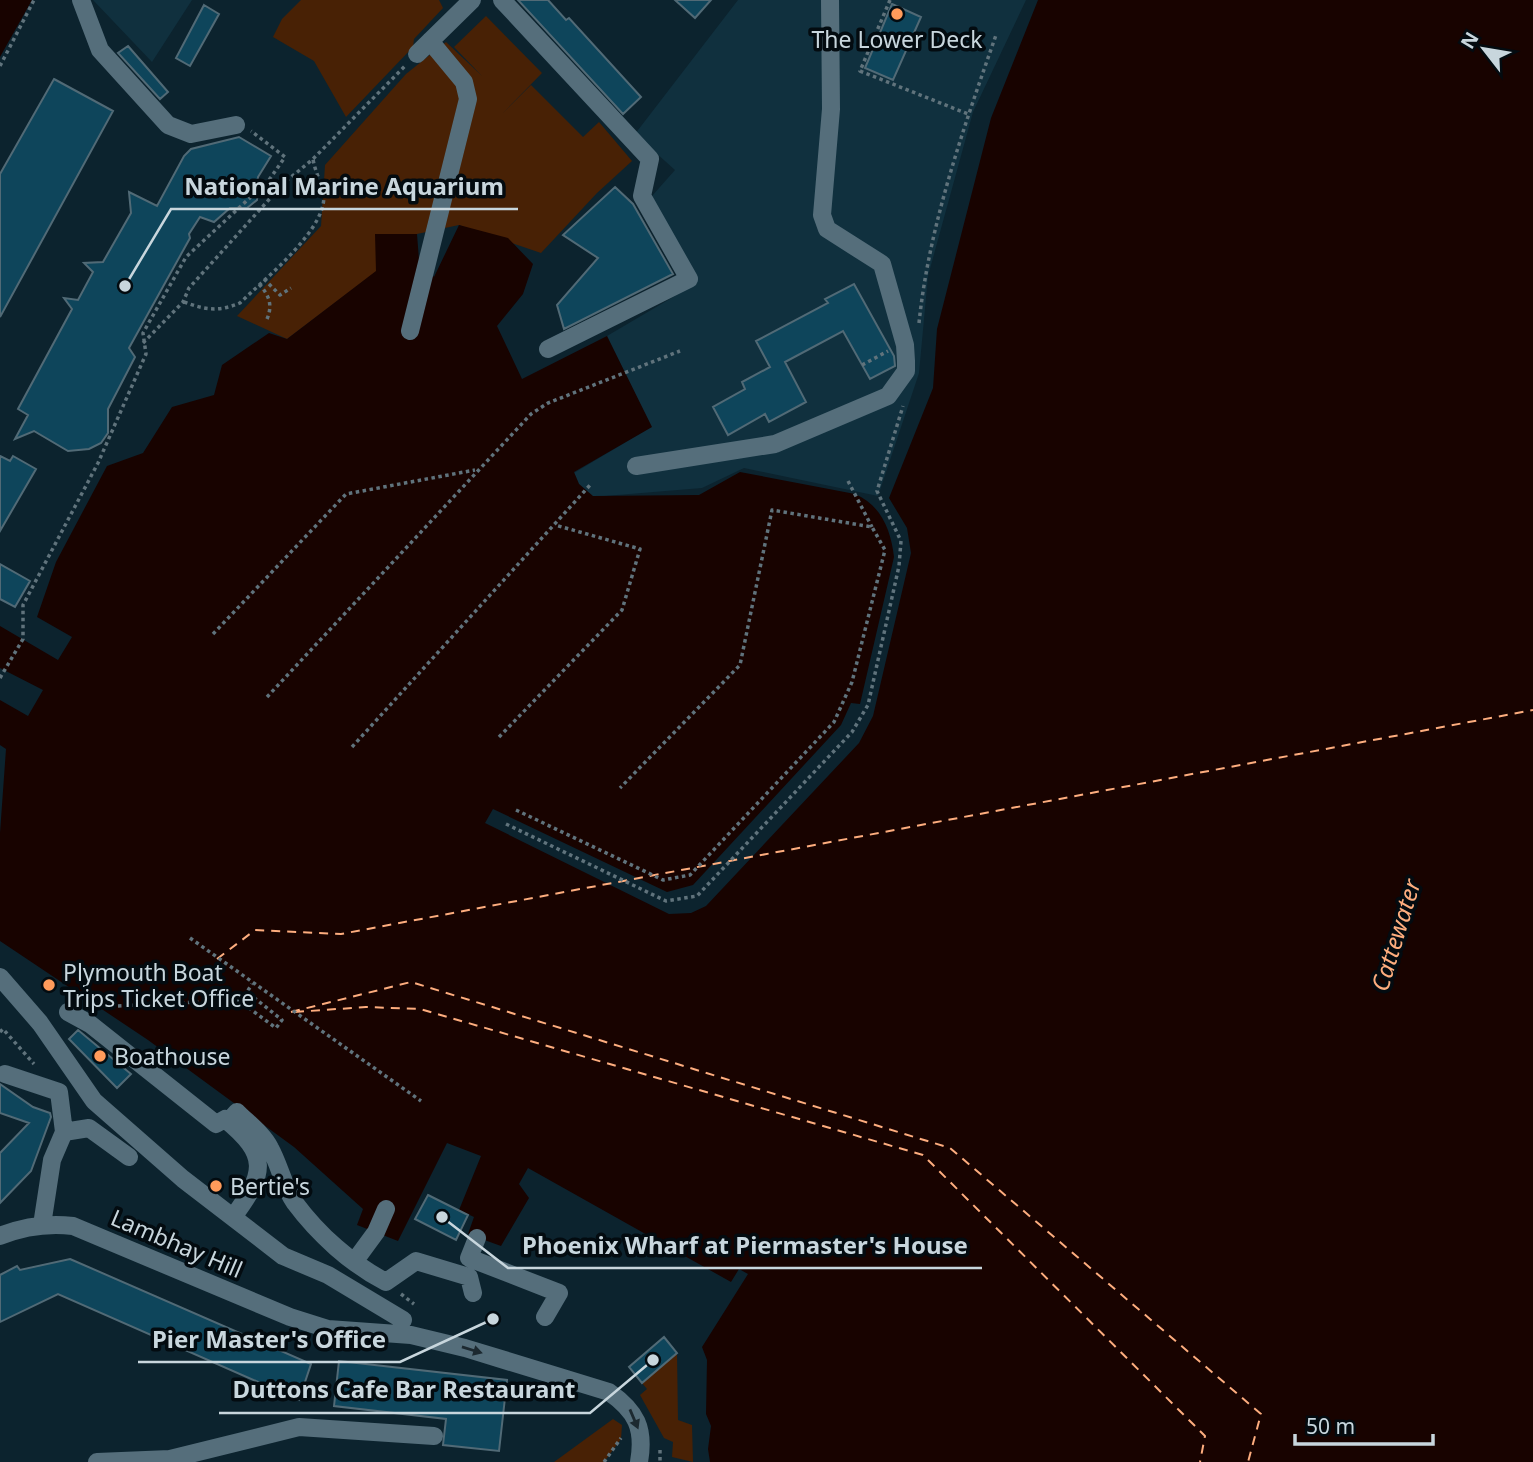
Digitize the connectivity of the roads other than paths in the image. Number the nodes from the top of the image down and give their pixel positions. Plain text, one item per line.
1 (81, 0) edge
2 (502, 0) edge
3 (830, 0) edge
4 (465, 2) edge
5 (236, 125) road end
6 (410, 331) dead end
7 (548, 349) dead end
8 (636, 466) dead end
9 (0, 977) edge
10 (68, 1012) road end
11 (5, 1074) dead end
12 (226, 1120) junction
13 (64, 1132) junction
14 (129, 1157) dead end
15 (386, 1209) dead end
16 (233, 1217) junction
17 (42, 1225) junction
18 (0, 1236) edge
19 (477, 1237) dead end
20 (354, 1262) junction
21 (472, 1293) dead end
22 (545, 1317) dead end
23 (403, 1320) dead end
24 (434, 1436) dead end
25 (97, 1462) edge
26 (639, 1462) edge

1 - 5 street
2 - 7 street
3 - 8 street
4 - 6 street
9 - 16 street
10 - 12 street
11 - 13 street
12 - 16 street
12 - 20 street
13 - 14 street
13 - 17 street
15 - 20 street
16 - 23 street
17 - 18 street, Lambhay Hill
17 -> 26 street, Lambhay Hill
19 - 22 street
20 - 21 street
24 - 25 street

